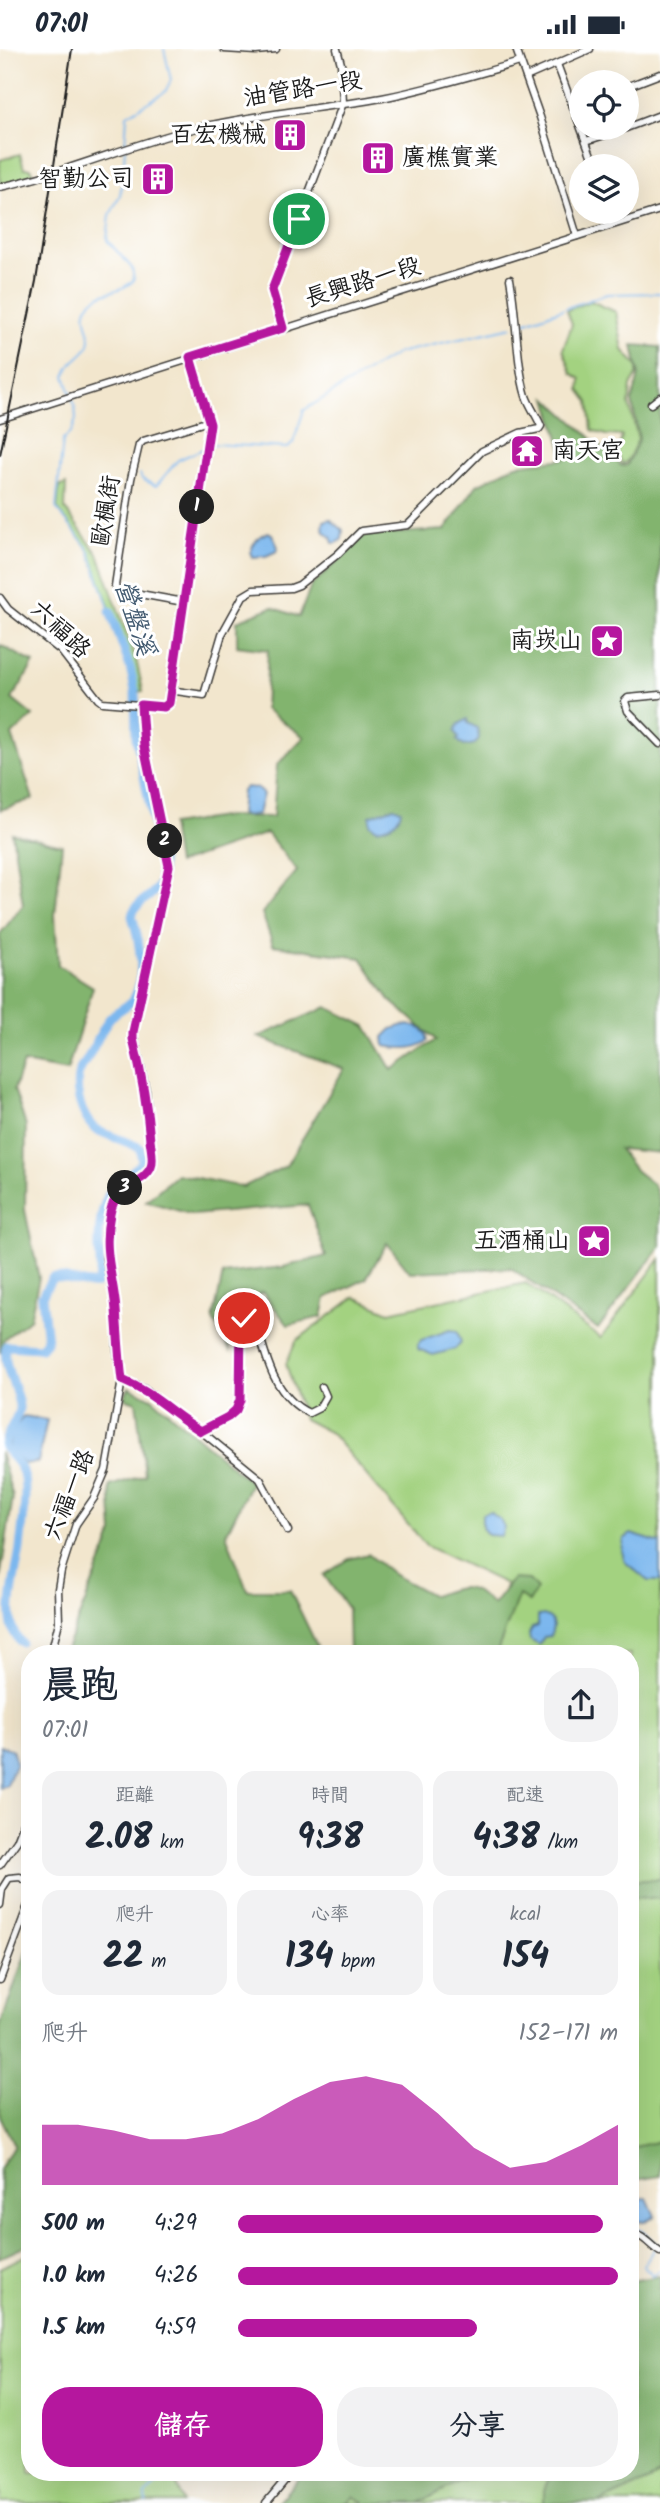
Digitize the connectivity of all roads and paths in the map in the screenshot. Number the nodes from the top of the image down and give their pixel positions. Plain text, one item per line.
1 (224, 49) edge
2 (276, 49) edge
3 (337, 49) edge
4 (516, 49) edge
5 (590, 49) edge
6 (520, 62) junction
7 (557, 64) junction
8 (660, 74) edge
9 (526, 77) junction
10 (639, 82) edge
11 (343, 103) junction
12 (660, 115) edge
13 (639, 123) edge
14 (589, 140) edge
15 (586, 141) junction
16 (591, 154) edge
17 (0, 187) edge
18 (660, 210) edge
19 (577, 236) junction
20 (510, 279) dead end
21 (283, 328) junction
22 (190, 357) junction
23 (660, 397) edge
24 (651, 404) dead end
25 (0, 419) edge
26 (209, 421) junction
27 (0, 598) edge
28 (184, 601) junction
29 (169, 691) junction
30 (660, 695) edge
31 (141, 705) junction
32 (660, 744) edge
33 (122, 1380) junction
34 (322, 1387) dead end
35 (201, 1431) junction
36 (288, 1531) dead end
37 (54, 1645) edge
38 (21, 1831) edge
39 (0, 1865) edge
40 (21, 1878) edge
41 (0, 1905) edge
42 (21, 1924) edge
43 (0, 1980) edge
44 (639, 2236) edge
45 (660, 2252) edge
46 (284, 2481) edge
47 (266, 2503) edge

1 - 2 street
3 - 11 street
4 - 6 street
5 - 7 street
6 - 9 street
6 - 11 street, 油管路一段
7 - 9 street
7 - 15 street
8 - 10 street
9 - 19 street
11 - 17 street, 油管路一段
11 - 21 street
12 - 13 street
14 - 15 street
15 - 16 street
18 - 19 street, 長興路一段
19 - 21 street, 長興路一段
20 - 29 street
21 - 22 street, 長興路一段
22 - 25 street, 長興路一段
22 - 26 street
23 - 24 street
26 - 28 street
26 - 28 street, 歐楓街
27 - 31 street, 六福路
28 - 29 street
29 - 31 street
30 - 32 street
31 - 33 street, 六福一路
33 - 35 street
33 - 37 street, 六福一路
34 - 35 street
35 - 36 street
38 - 39 street
40 - 41 street
42 - 43 street
44 - 45 street
46 - 47 street

